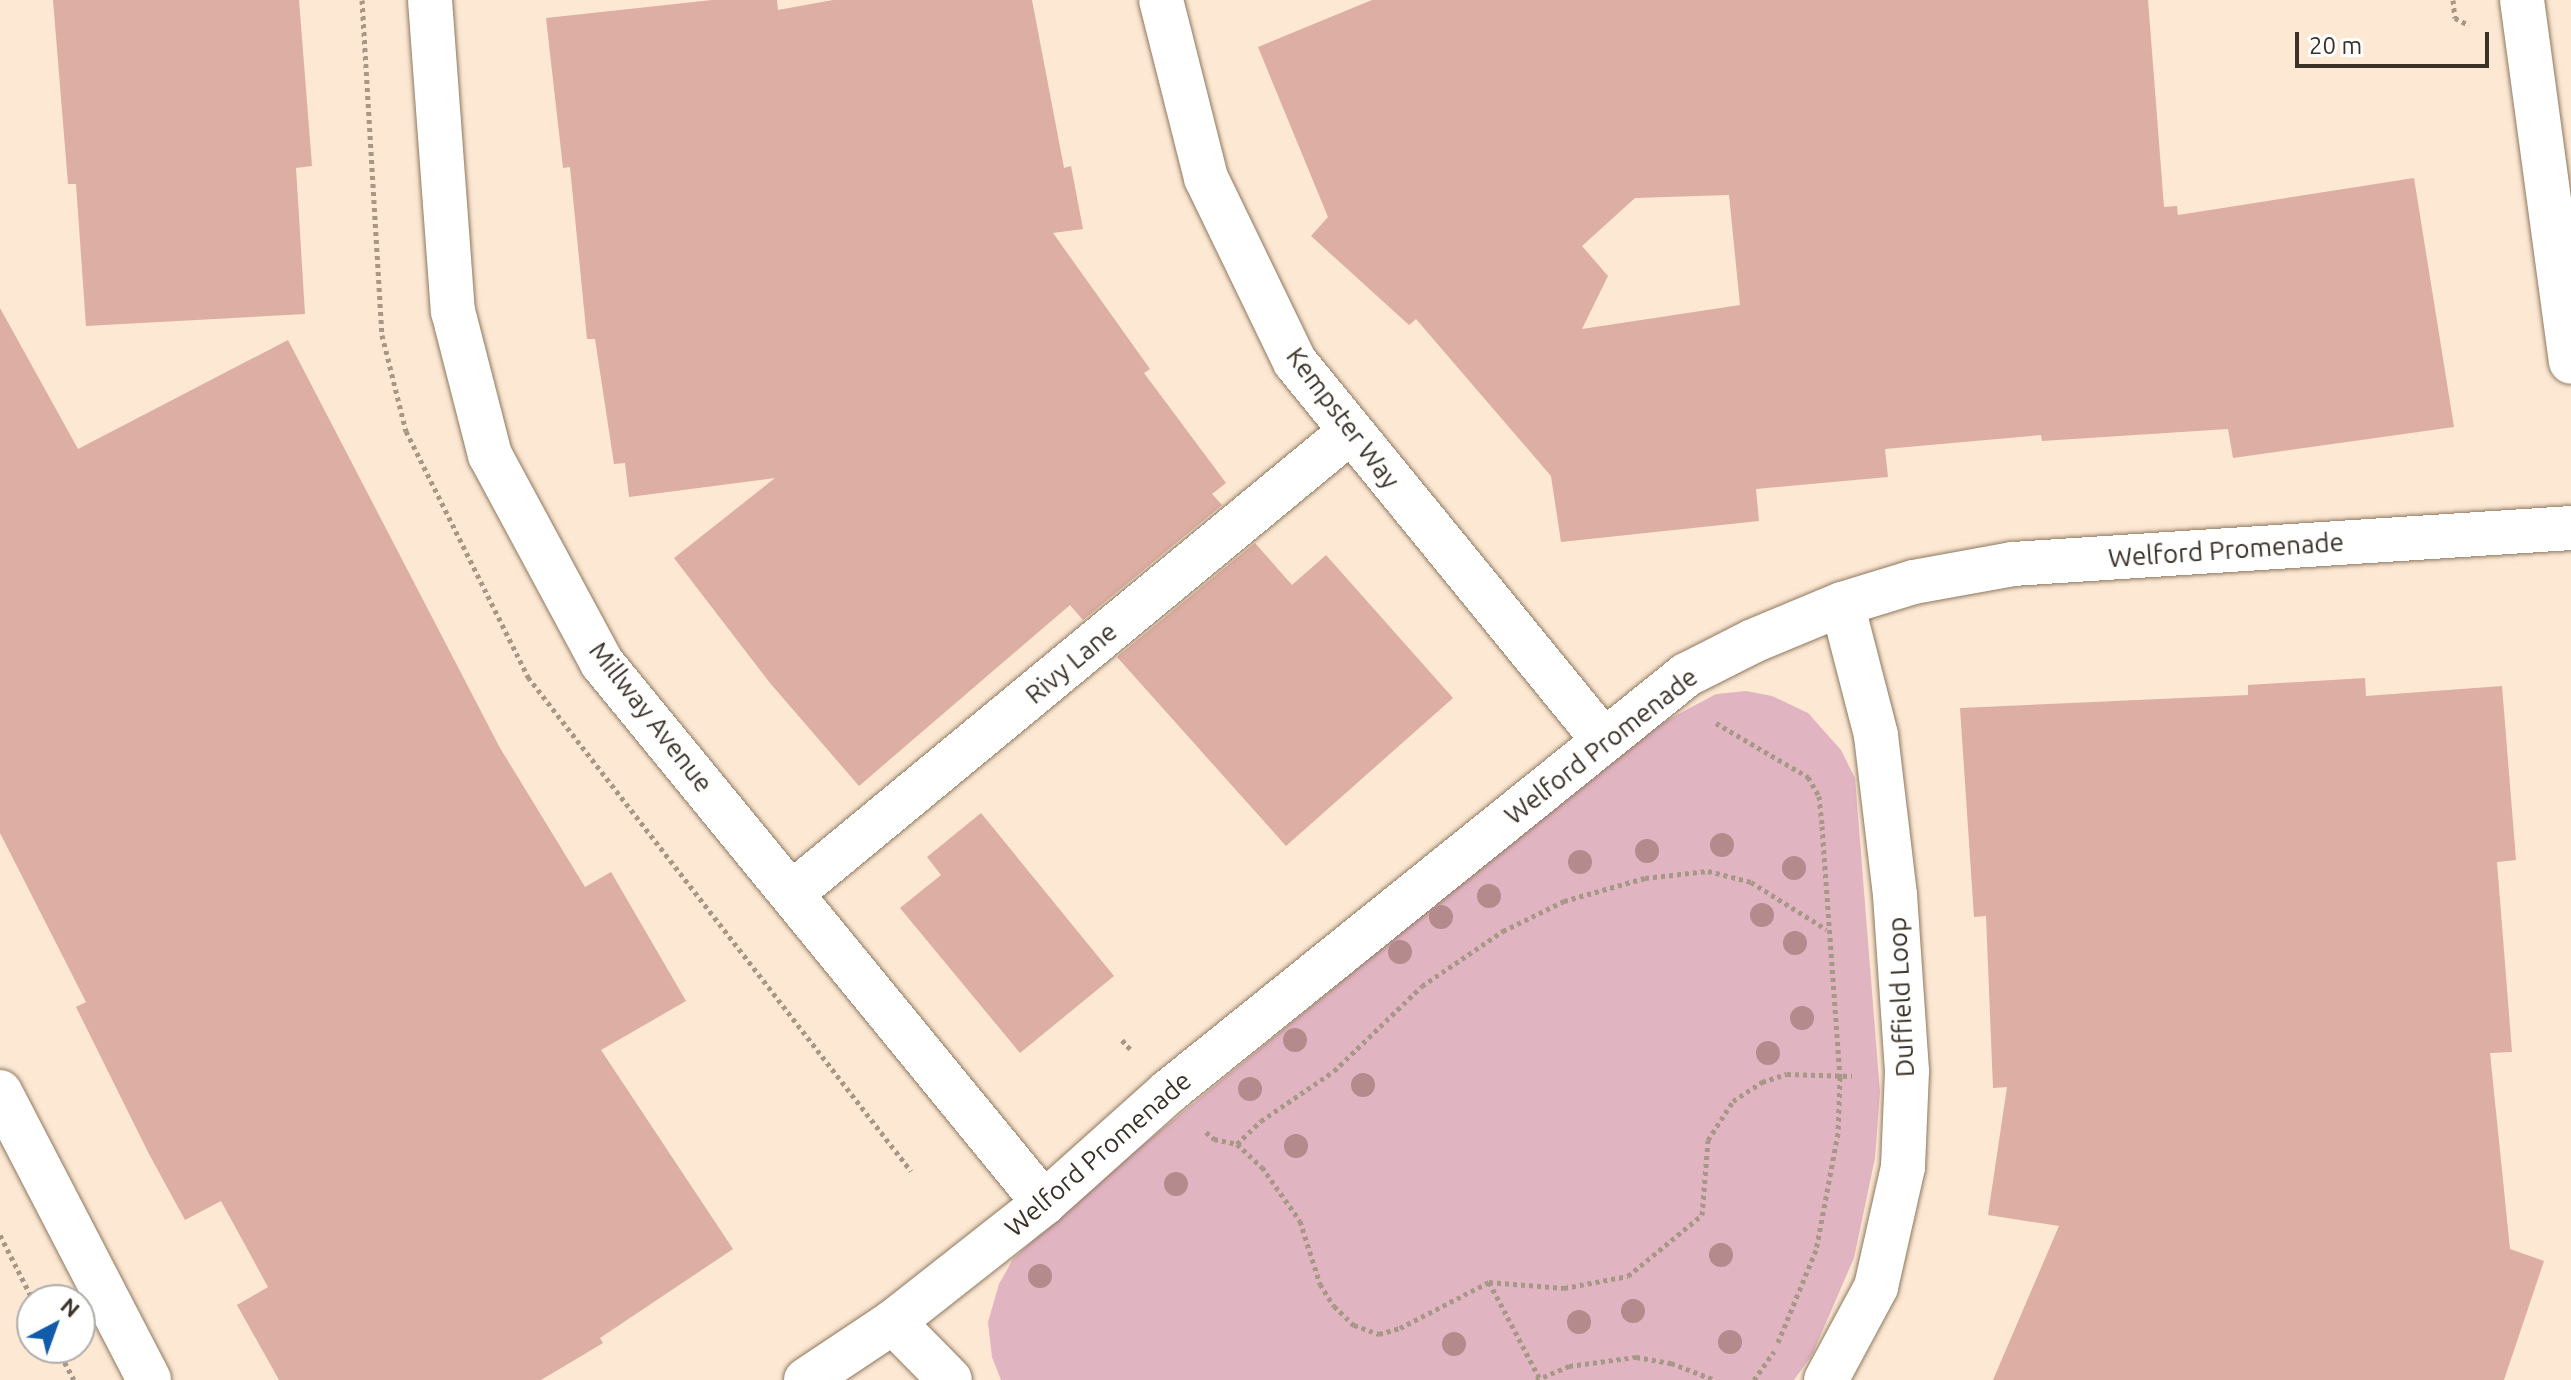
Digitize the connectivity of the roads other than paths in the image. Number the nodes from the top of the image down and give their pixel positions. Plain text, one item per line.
1 (430, 0) edge
2 (1161, 0) edge
3 (2522, 0) edge
4 (2571, 362) edge
5 (1350, 432) junction
6 (2571, 528) edge
7 (1842, 604) junction
8 (1603, 740) junction
9 (792, 893) junction
10 (0, 1092) edge
11 (1044, 1203) junction
12 (893, 1322) junction
13 (149, 1380) edge
14 (806, 1380) edge
15 (950, 1380) edge
16 (1826, 1380) edge

1 - 9 street, Millway Avenue
2 - 5 street, Kempster Way
3 - 4 street
5 - 8 street, Kempster Way
5 - 9 street, Rivy Lane
6 - 7 street, Welford Promenade
7 - 8 street, Welford Promenade
7 - 16 street, Duffield Loop
8 - 11 street, Welford Promenade
9 - 11 street, Millway Avenue
10 - 13 street
11 - 12 street, Welford Promenade
12 - 14 street, Welford Promenade
12 - 15 street

